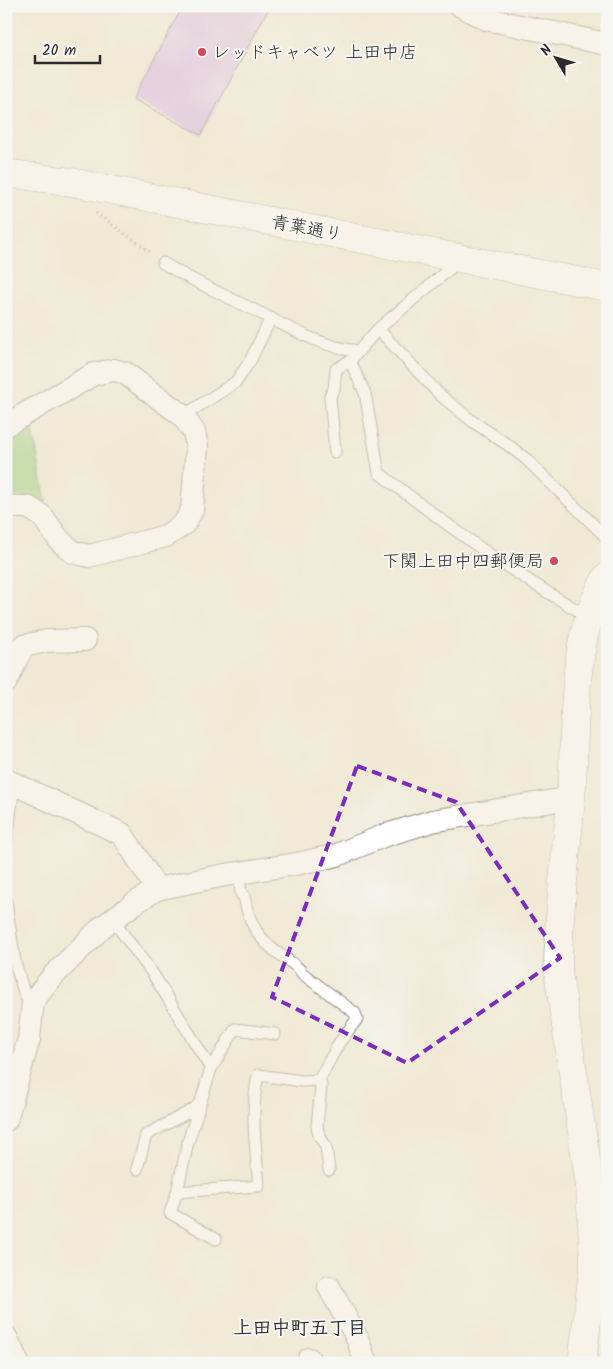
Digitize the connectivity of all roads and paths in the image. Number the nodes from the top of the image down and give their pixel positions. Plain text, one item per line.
1 (461, 6) edge
2 (520, 16) edge
3 (607, 44) edge
4 (6, 173) edge
5 (104, 189) junction
6 (461, 259) junction
7 (164, 263) joint
8 (607, 287) edge
9 (271, 318) junction
10 (378, 329) junction
11 (358, 351) junction
12 (350, 361) junction
13 (183, 416) junction
14 (6, 425) edge
15 (335, 452) dead end
16 (6, 507) edge
17 (607, 538) edge
18 (607, 577) edge
19 (588, 616) junction
20 (85, 640) dead end
21 (6, 682) edge
22 (12, 782) edge
23 (571, 798) junction
24 (6, 846) edge
25 (240, 873) junction
26 (157, 889) junction
27 (6, 902) edge
28 (112, 918) junction
29 (33, 1001) junction
30 (275, 1034) dead end
31 (211, 1069) junction
32 (319, 1080) junction
33 (199, 1104) junction
34 (6, 1120) edge
35 (137, 1168) dead end
36 (329, 1170) dead end
37 (177, 1192) junction
38 (216, 1240) dead end
39 (329, 1287) dead end
40 (6, 1337) edge
41 (18, 1363) edge
42 (366, 1363) edge
43 (582, 1363) edge

1 - 2 street
2 - 3 street
4 - 5 street, 青葉通り
5 - 6 street, 青葉通り
5 - 7 path
6 - 8 street, 青葉通り
6 - 10 lane
7 - 9 lane
9 - 11 lane
9 - 13 lane
10 - 11 lane
10 - 17 lane
11 - 12 lane
12 - 15 lane
12 - 19 lane
13 - 14 street
13 - 16 street
18 - 19 street
19 - 23 street
20 - 21 street
22 - 24 lane
22 - 26 street
23 - 25 street
23 - 43 street
25 - 26 street
25 - 32 lane
26 - 28 street
27 - 29 lane
28 - 29 street
28 - 31 lane
29 - 34 street
30 - 31 lane
31 - 33 lane
32 - 36 lane
32 - 37 lane
33 - 35 lane
33 - 37 lane
37 - 38 lane
39 - 42 street
40 - 41 street

